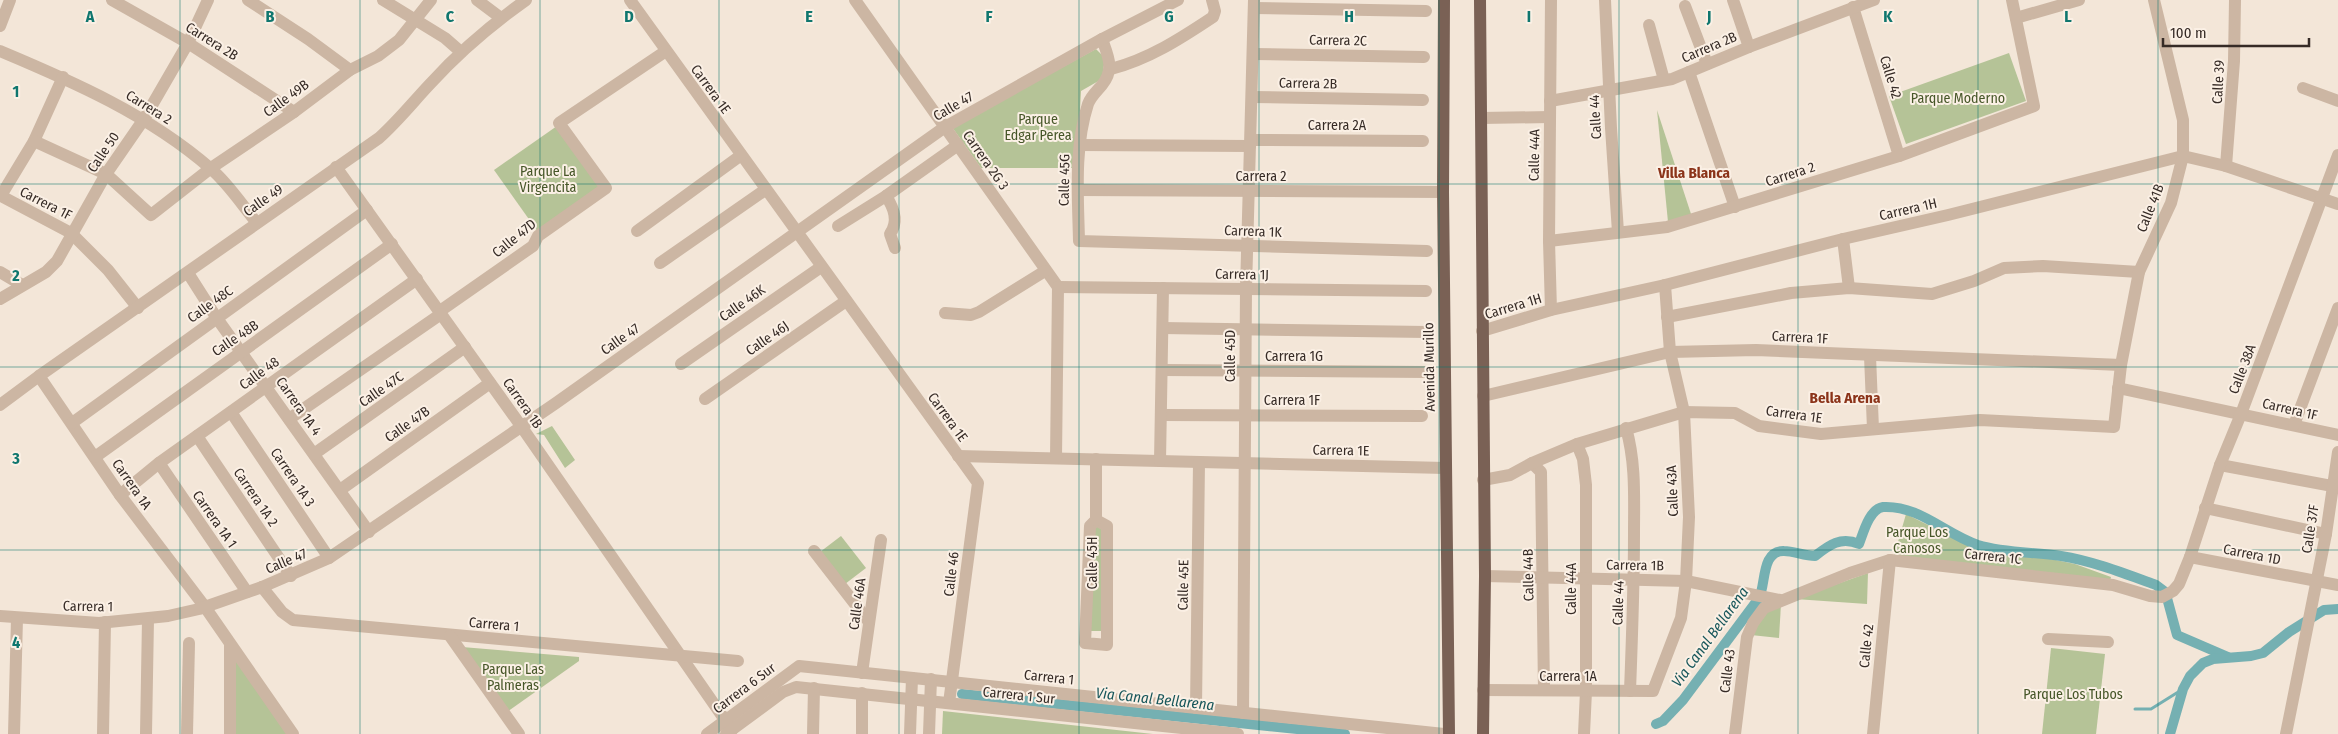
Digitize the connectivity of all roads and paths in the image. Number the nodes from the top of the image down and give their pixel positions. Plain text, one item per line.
1 (10, 0) edge
2 (112, 0) edge
3 (208, 0) edge
4 (248, 0) edge
5 (383, 0) edge
6 (431, 0) edge
7 (477, 0) edge
8 (526, 0) edge
9 (630, 0) edge
10 (855, 0) edge
11 (1178, 0) edge
12 (1212, 0) edge
13 (1444, 0) edge
14 (1480, 0) edge
15 (1551, 0) edge
16 (1605, 0) edge
17 (1733, 0) edge
18 (1874, 0) edge
19 (2012, 0) edge
20 (2079, 0) edge
21 (2154, 0) edge
22 (2235, 0) edge
23 (1254, 4) edge
24 (1685, 6) dead end
25 (1853, 7) junction
26 (1426, 11) dead end
27 (501, 18) junction
28 (2016, 18) junction
29 (415, 20) junction
30 (1649, 24) dead end
31 (0, 26) edge
32 (1102, 39) junction
33 (188, 43) junction
34 (1749, 46) junction
35 (666, 50) junction
36 (0, 51) edge
37 (461, 52) junction
38 (1253, 54) junction
39 (1424, 57) dead end
40 (1707, 64) junction
41 (1110, 69) junction
42 (350, 70) junction
43 (1688, 72) junction
44 (64, 77) junction
45 (1664, 80) junction
46 (2302, 88) dead end
47 (1609, 91) junction
48 (1252, 97) junction
49 (1423, 100) dead end
50 (1550, 101) junction
51 (2338, 101) edge
52 (294, 112) junction
53 (1550, 117) junction
54 (1481, 118) junction
55 (144, 119) junction
56 (945, 127) junction
57 (34, 141) junction
58 (1423, 141) dead end
59 (1251, 143) junction
60 (958, 145) junction
61 (1080, 145) junction
62 (2338, 155) edge
63 (740, 156) junction
64 (1899, 156) junction
65 (2183, 156) junction
66 (2226, 166) junction
67 (336, 167) junction
68 (211, 168) junction
69 (106, 174) junction
70 (6, 175) edge
71 (765, 190) junction
72 (1078, 190) junction
73 (1248, 191) junction
74 (1443, 192) junction
75 (886, 196) junction
76 (2322, 198) junction
77 (2338, 204) edge
78 (1735, 207) junction
79 (367, 210) junction
80 (257, 223) junction
81 (838, 226) dead end
82 (637, 231) dead end
83 (796, 232) junction
84 (1618, 232) junction
85 (71, 233) junction
86 (1843, 239) junction
87 (1078, 241) joint
88 (1548, 241) junction
89 (392, 244) junction
90 (1247, 246) junction
91 (895, 248) dead end
92 (1427, 251) dead end
93 (660, 263) dead end
94 (821, 267) junction
95 (1045, 271) junction
96 (0, 272) edge
97 (2139, 272) junction
98 (188, 273) junction
99 (417, 279) junction
100 (22, 285) junction
101 (1665, 285) junction
102 (1058, 287) junction
103 (1163, 288) junction
104 (1849, 288) junction
105 (1246, 289) junction
106 (1426, 291) dead end
107 (0, 300) edge
108 (846, 302) junction
109 (138, 308) junction
110 (2338, 308) edge
111 (1551, 310) junction
112 (440, 312) junction
113 (945, 313) dead end
114 (216, 317) junction
115 (1667, 317) junction
116 (1163, 328) junction
117 (1246, 329) junction
118 (1482, 331) junction
119 (1426, 332) dead end
120 (464, 347) junction
121 (241, 351) junction
122 (1670, 352) junction
123 (1870, 356) junction
124 (681, 364) dead end
125 (2122, 365) junction
126 (1163, 370) junction
127 (1245, 370) junction
128 (1426, 372) dead end
129 (38, 376) junction
130 (490, 383) junction
131 (266, 386) junction
132 (2118, 388) junction
133 (1483, 396) junction
134 (706, 399) dead end
135 (0, 405) edge
136 (232, 412) junction
137 (1684, 412) junction
138 (2242, 414) junction
139 (1162, 415) junction
140 (1245, 415) junction
141 (1422, 416) dead end
142 (289, 419) junction
143 (72, 423) junction
144 (2294, 425) junction
145 (521, 426) junction
146 (2114, 427) joint
147 (1626, 428) junction
148 (1872, 429) junction
149 (197, 436) junction
150 (2338, 436) edge
151 (1578, 444) junction
152 (2338, 452) edge
153 (314, 454) junction
154 (958, 456) junction
155 (95, 457) junction
156 (1056, 458) junction
157 (1096, 459) junction
158 (1160, 461) junction
159 (1199, 462) junction
160 (159, 463) junction
161 (1246, 463) junction
162 (1532, 463) junction
163 (2220, 465) junction
164 (1445, 468) junction
165 (1483, 480) junction
166 (2335, 486) edge
167 (340, 490) junction
168 (120, 495) junction
169 (2205, 508) junction
170 (1096, 520) junction
171 (369, 532) junction
172 (2326, 534) junction
173 (881, 540) dead end
174 (814, 550) dead end
175 (2190, 557) junction
176 (329, 558) junction
177 (1890, 560) junction
178 (291, 576) junction
179 (1485, 576) junction
180 (1543, 578) junction
181 (1586, 578) junction
182 (1634, 580) junction
183 (1686, 581) junction
184 (2316, 582) junction
185 (2338, 585) edge
186 (262, 587) junction
187 (247, 592) junction
188 (2167, 594) joint
189 (1784, 600) junction
190 (205, 607) junction
191 (0, 616) edge
192 (17, 618) junction
193 (148, 619) junction
194 (105, 622) junction
195 (870, 622) junction
196 (450, 636) junction
197 (2048, 638) dead end
198 (2108, 642) dead end
199 (189, 643) dead end
200 (230, 646) junction
201 (683, 657) junction
202 (738, 661) dead end
203 (799, 666) joint
204 (862, 673) junction
205 (912, 678) junction
206 (931, 680) junction
207 (952, 682) junction
208 (796, 687) joint
209 (814, 688) junction
210 (1484, 690) junction
211 (1544, 690) junction
212 (1586, 691) junction
213 (1630, 691) junction
214 (1653, 692) joint
215 (862, 693) junction
216 (911, 699) junction
217 (930, 700) junction
218 (949, 703) junction
219 (1196, 708) junction
220 (1243, 713) junction
221 (728, 728) edge
222 (14, 734) edge
223 (104, 734) edge
224 (146, 734) edge
225 (187, 734) edge
226 (230, 734) edge
227 (293, 734) edge
228 (520, 734) edge
229 (707, 734) edge
230 (813, 734) edge
231 (862, 734) edge
232 (910, 734) edge
233 (930, 734) edge
234 (1238, 734) edge
235 (1444, 734) edge
236 (1449, 734) edge
237 (1483, 734) edge
238 (1584, 734) edge
239 (1735, 734) edge
240 (1873, 734) edge
241 (2286, 734) edge

1 - 31 street
2 - 33 street, Carrera 2B
3 - 33 street, Calle 50
4 - 42 street
5 - 29 street
6 - 29 street, Calle 49B
7 - 27 street
8 - 27 street, Calle 49
9 - 35 street, Carrera 1E
10 - 56 street, Carrera 2G 3
11 - 32 street, Calle 47
12 - 41 street
13 - 74 main road, Avenida Murillo
14 - 54 main road
15 - 50 street, Calle 44A
16 - 47 street, Calle 44
17 - 34 street
18 - 25 street, Carrera 2B
19 - 28 street
20 - 28 street
21 - 65 street, Calle 41B
22 - 66 street, Calle 39
23 - 26 street
23 - 38 street, Calle 45D
24 - 40 street
25 - 34 street, Carrera 2B
25 - 64 street, Calle 42
27 - 37 street, Calle 49
28 - 64 street, Carrera 2
29 - 37 street
29 - 42 street, Calle 49B
30 - 45 street
32 - 41 street
32 - 56 street, Calle 47
33 - 52 street, Carrera 2B
33 - 55 street, Calle 50
34 - 40 street, Carrera 2B
35 - 63 street, Carrera 1E
35 - 112 street, Calle 47D
36 - 44 street, Carrera 2
37 - 67 street, Calle 49
38 - 39 street, Carrera 2C
38 - 48 street, Calle 45D
40 - 43 street, Carrera 2B
41 - 61 street, Calle 45G
42 - 52 street, Calle 49B
43 - 45 street, Carrera 2B
43 - 78 street
44 - 55 street, Carrera 2
44 - 57 street
45 - 47 street, Carrera 2B
46 - 51 street
47 - 50 street, Carrera 2B
47 - 84 street, Calle 44
48 - 49 street, Carrera 2B
48 - 59 street, Calle 45D
50 - 53 street, Calle 44A
52 - 68 street, Calle 49B
53 - 54 street
53 - 88 street, Calle 44A
54 - 118 main road
55 - 68 street, Carrera 2
55 - 69 street, Calle 50
56 - 60 street, Carrera 2G 3
56 - 83 street, Calle 47
57 - 69 street
57 - 70 street
58 - 59 street, Carrera 2A
59 - 61 street, Carrera 2A
59 - 73 street, Calle 45D
60 - 75 street
60 - 95 street, Carrera 2G 3
61 - 72 street, Calle 45G
62 - 76 street, Calle 38A
63 - 71 street, Carrera 1E
63 - 82 street
64 - 78 street, Carrera 2
65 - 66 street, Carrera 1H
65 - 86 street, Carrera 1H
65 - 97 street, Calle 41B
66 - 76 street, Carrera 1H
67 - 79 street, Carrera 1B
67 - 80 street, Calle 49
68 - 69 street, Calle 49B
68 - 80 street, Carrera 2
69 - 85 street, Calle 50
70 - 85 street, Carrera 1F
71 - 83 street, Carrera 1E
71 - 93 street
72 - 73 street, Carrera 2
72 - 87 street, Calle 45G
73 - 74 street, Carrera 2
73 - 90 street, Calle 45D
74 - 164 main road, Avenida Murillo
75 - 81 street
75 - 91 street
76 - 77 street, Carrera 1H
76 - 138 street, Calle 38A
78 - 84 street, Carrera 2
79 - 89 street, Carrera 1B
79 - 114 street, Calle 48C
80 - 98 street, Calle 49
83 - 94 street, Carrera 1E
83 - 145 street, Calle 47
84 - 88 street, Carrera 2
85 - 100 street, Calle 50
85 - 109 street, Carrera 1F
86 - 101 street, Carrera 1H
86 - 104 street
87 - 90 street, Carrera 1K
88 - 111 street, Calle 44A
89 - 99 street, Carrera 1B
89 - 121 street, Calle 48B
90 - 92 street, Carrera 1K
90 - 105 street, Calle 45D
94 - 108 street, Carrera 1E
94 - 124 street, Calle 46K
95 - 102 street, Carrera 2G 3
95 - 113 street
96 - 100 street
97 - 104 street
97 - 125 street, Calle 41B
98 - 109 street, Calle 49
98 - 114 street, Carrera 1A 4
99 - 112 street, Carrera 1B
99 - 131 street, Calle 48
100 - 107 street, Calle 50
101 - 111 street, Carrera 1H
101 - 115 street, Calle 43A
102 - 103 street, Carrera 1J
102 - 156 street
103 - 105 street, Carrera 1J
103 - 116 street
104 - 115 street
105 - 106 street, Carrera 1J
105 - 117 street, Calle 45D
108 - 134 street, Calle 46J
108 - 154 street, Carrera 1E
109 - 129 street, Calle 49
110 - 144 street
111 - 118 street, Carrera 1H
112 - 120 street, Carrera 1B
112 - 142 street, Calle 47D
114 - 121 street, Carrera 1A 4
114 - 143 street, Calle 48C
115 - 122 street, Calle 43A
116 - 117 street
116 - 126 street
117 - 119 street
117 - 127 street, Calle 45D
118 - 133 main road
120 - 130 street, Carrera 1B
120 - 153 street, Calle 47C
121 - 131 street, Carrera 1A 4
121 - 155 street, Calle 48B
122 - 123 street, Carrera 1F
122 - 133 street, Carrera 1F
122 - 137 street, Calle 43A
123 - 125 street, Carrera 1F
123 - 148 street
125 - 132 street, Calle 41B
126 - 127 street, Carrera 1G
126 - 139 street
127 - 128 street, Carrera 1G
127 - 140 street, Calle 45D
129 - 135 street, Calle 49
129 - 143 street, Carrera 1A
130 - 145 street, Carrera 1B
130 - 167 street, Calle 47B
131 - 136 street, Calle 48
131 - 142 street, Carrera 1A 4
132 - 138 street, Carrera 1F
132 - 146 street, Calle 41B
133 - 165 main road
136 - 149 street, Calle 48
136 - 176 street, Carrera 1A 3
137 - 147 street, Carrera 1E
137 - 148 street, Carrera 1E
137 - 183 street, Calle 43A
138 - 144 street, Carrera 1F
138 - 163 street, Calle 38A
139 - 140 street, Carrera 1F
139 - 158 street
140 - 141 street, Carrera 1F
140 - 161 street, Calle 45D
142 - 153 street, Carrera 1A 4
143 - 155 street, Carrera 1A
144 - 150 street, Carrera 1F
145 - 171 street, Calle 47
145 - 201 street, Carrera 1B
146 - 148 street, Carrera 1E
147 - 151 street, Carrera 1E
147 - 182 street, Calle 44
149 - 160 street, Calle 48
149 - 178 street, Carrera 1A 2
151 - 162 street, Carrera 1E
151 - 181 street, Calle 44A
152 - 166 street, Calle 37F
153 - 167 street, Carrera 1A 4
154 - 156 street, Carrera 1E
154 - 207 street, Calle 46
155 - 168 street, Carrera 1A
156 - 157 street, Carrera 1E
157 - 158 street, Carrera 1E
157 - 170 street, Calle 45H
158 - 159 street, Carrera 1E
159 - 161 street, Carrera 1E
159 - 219 street, Calle 45E
160 - 168 street, Calle 48
160 - 187 street, Carrera 1A 1
161 - 164 street, Carrera 1E
161 - 220 street, Calle 45D
162 - 165 street, Carrera 1E
162 - 180 street, Calle 44B
163 - 166 street
163 - 169 street, Calle 38A
164 - 236 main road, Avenida Murillo
165 - 179 main road
166 - 172 street, Calle 37F
167 - 171 street, Carrera 1A 4
168 - 190 street, Carrera 1A
169 - 172 street
169 - 175 street, Calle 38A
170 - 170 street, Calle 45H
171 - 176 street, Calle 47
172 - 184 street, Calle 37F
173 - 195 street, Calle 46A
174 - 195 street
175 - 184 street, Carrera 1D
175 - 188 street, Calle 38A
176 - 178 street, Calle 47
177 - 188 street, Carrera 1C
177 - 189 street, Carrera 1C
177 - 240 street, Calle 42
178 - 186 street, Calle 47
179 - 180 street, Carrera 1B
179 - 210 main road
180 - 181 street, Carrera 1B
180 - 211 street, Calle 44B
181 - 182 street, Carrera 1B
181 - 212 street, Calle 44A
182 - 183 street, Carrera 1B
182 - 213 street, Calle 44
183 - 189 street, Carrera 1B
183 - 214 street, Calle 43A
184 - 185 street, Carrera 1D
184 - 241 street, Calle 37F
186 - 187 street, Calle 47
186 - 196 street, Carrera 1
187 - 190 street, Calle 47
189 - 239 street, Calle 43
190 - 193 street, Carrera 1
190 - 200 street
191 - 192 street, Carrera 1
192 - 194 street, Carrera 1
192 - 222 street
193 - 194 street, Carrera 1
193 - 224 street
194 - 223 street
195 - 204 street, Calle 46A
196 - 201 street, Carrera 1
196 - 228 street
197 - 198 street
199 - 225 street
200 - 226 street
200 - 227 street
201 - 202 street, Carrera 1
201 - 221 street, Carrera 1B
203 - 204 street, Carrera 1
203 - 221 street, Carrera 6 Sur
204 - 205 street, Carrera 1
205 - 206 street, Carrera 1
205 - 216 street
206 - 207 street, Carrera 1
206 - 217 street
207 - 218 street, Calle 46
207 - 219 street, Carrera 1
208 - 209 street, Carrera 1 Sur
208 - 221 street, Carrera 6 Sur
209 - 215 street, Carrera 1 Sur
209 - 230 street
210 - 211 street, Carrera 1A
210 - 237 main road
211 - 212 street, Carrera 1A
212 - 213 street, Carrera 1A
212 - 238 street, Calle 44A
213 - 214 street, Carrera 1A
215 - 216 street, Carrera 1 Sur
215 - 231 street
216 - 217 street, Carrera 1 Sur
216 - 232 street
217 - 218 street, Carrera 1 Sur
217 - 233 street
218 - 234 street, Carrera 1 Sur
219 - 220 street, Carrera 1
220 - 235 street, Carrera 1
221 - 229 street, Carrera 6 Sur

